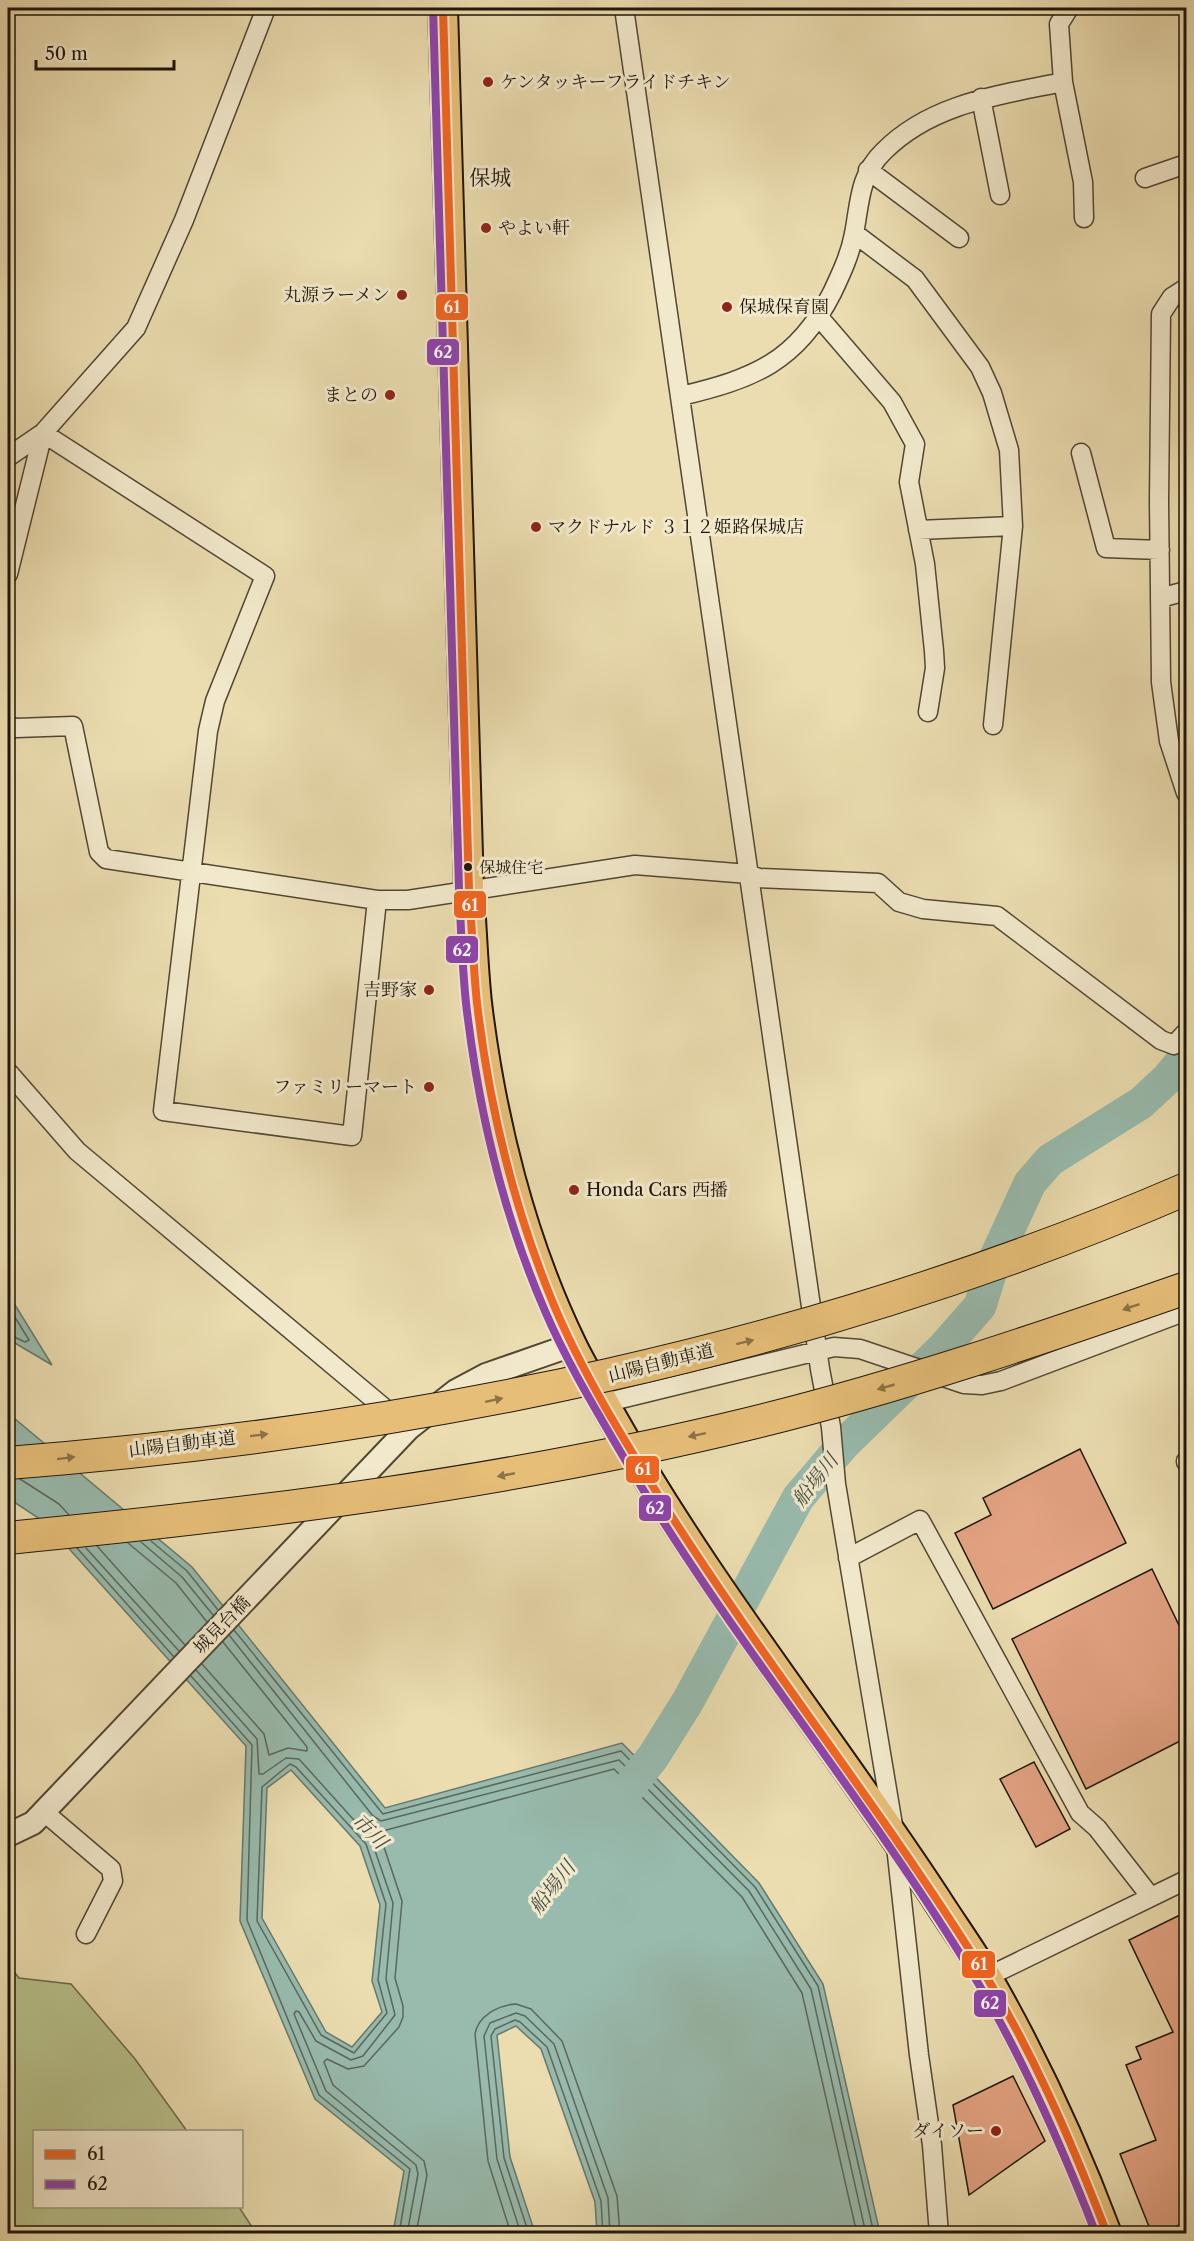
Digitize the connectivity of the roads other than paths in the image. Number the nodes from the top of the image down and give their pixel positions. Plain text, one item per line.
1 (266, 8) edge
2 (442, 8) edge
3 (624, 8) edge
4 (1069, 8) edge
5 (1063, 81) junction
6 (981, 99) junction
7 (1186, 164) edge
8 (868, 170) junction
9 (1145, 178) dead end
10 (1000, 195) dead end
11 (1084, 218) dead end
12 (854, 233) junction
13 (959, 238) dead end
14 (1186, 288) edge
15 (819, 317) junction
16 (681, 396) junction
17 (43, 434) junction
18 (1081, 453) dead end
19 (8, 457) edge
20 (1012, 526) junction
21 (918, 530) junction
22 (1160, 550) junction
23 (8, 573) edge
24 (1186, 591) edge
25 (1160, 598) junction
26 (928, 712) dead end
27 (993, 725) dead end
28 (8, 726) edge
29 (1186, 794) edge
30 (190, 871) junction
31 (749, 874) junction
32 (469, 889) junction
33 (377, 900) junction
34 (1186, 1032) edge
35 (8, 1072) edge
36 (1186, 1189) edge
37 (1186, 1288) edge
38 (1186, 1311) edge
39 (572, 1345) junction
40 (818, 1349) junction
41 (604, 1403) junction
42 (405, 1434) junction
43 (8, 1463) edge
44 (8, 1538) edge
45 (848, 1558) junction
46 (44, 1812) junction
47 (8, 1835) edge
48 (895, 1837) junction
49 (1186, 1880) edge
50 (1150, 1896) junction
51 (86, 1934) dead end
52 (987, 1977) junction
53 (939, 2234) edge
54 (1107, 2234) edge

1 - 17 street
2 - 32 highway
3 - 16 street
4 - 5 street
5 - 6 street
5 - 11 street
6 - 8 street
6 - 10 street
7 - 9 street
8 - 12 street
8 - 13 street
12 - 15 street
12 - 20 street
14 - 22 street
15 - 16 street
15 - 21 street
16 - 31 street
17 - 19 street
17 - 23 street
17 - 30 street
18 - 22 street
20 - 21 street
20 - 27 street
21 - 26 street
22 - 25 street
24 - 25 street
25 - 29 street
28 - 30 street
30 - 33 street
30 - 33 street
31 - 32 street
31 - 34 street
31 - 40 street
32 - 33 street
32 - 39 highway
35 - 42 street
43 -> 36 highway, 山陽自動車道, bridge
37 -> 44 highway, bridge
38 - 40 street, bridge
39 - 41 highway
39 - 42 street, 城見台橋
40 - 41 street
40 - 45 street
41 - 48 highway
42 - 46 street, 城見台橋
45 - 48 street
45 - 50 street
46 - 47 street, 城見台橋
46 - 51 street
48 - 52 highway
48 - 53 street
49 - 50 street
50 - 52 street
52 - 54 highway

